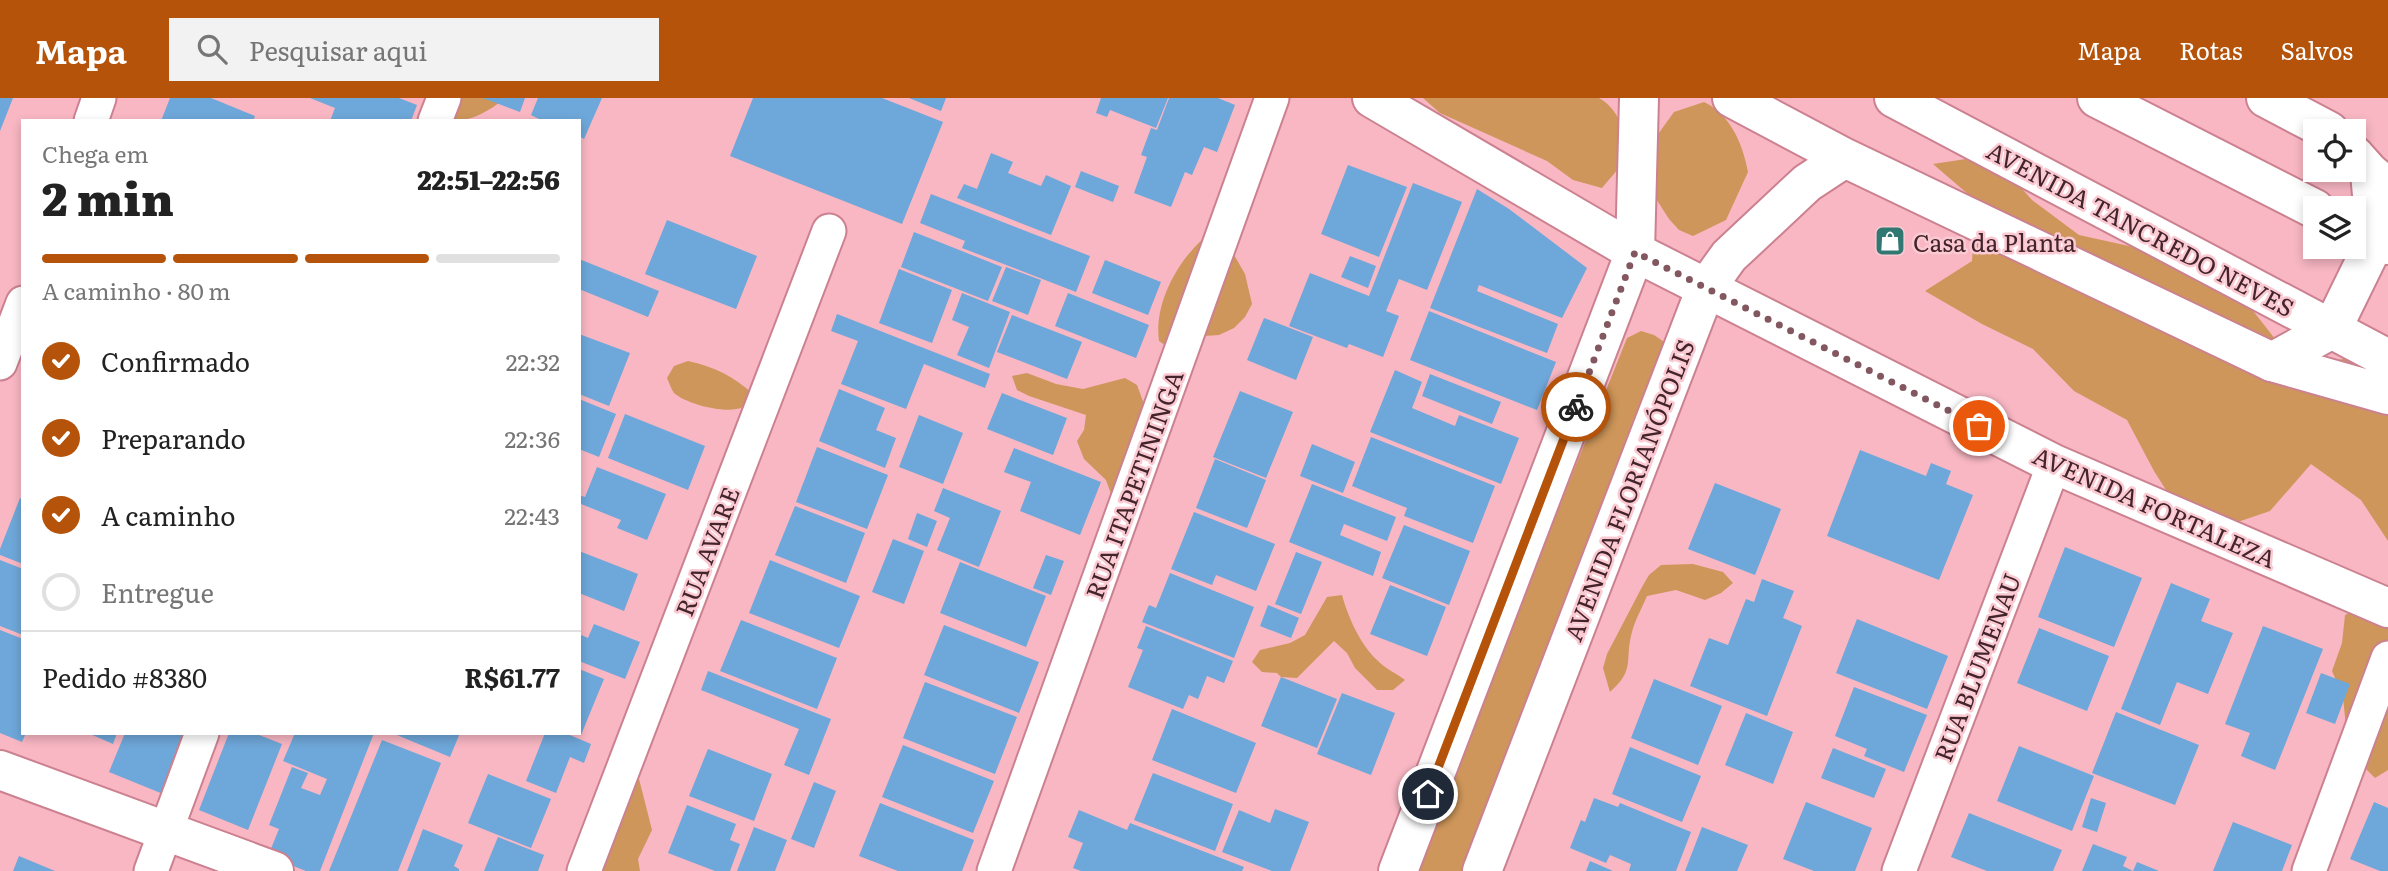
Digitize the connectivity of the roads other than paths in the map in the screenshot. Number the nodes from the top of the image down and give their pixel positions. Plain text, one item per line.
1 (99, 98) edge
2 (444, 98) edge
3 (1272, 98) edge
4 (1372, 98) edge
5 (1639, 98) edge
6 (1732, 98) edge
7 (1894, 98) edge
8 (2097, 98) edge
9 (2266, 98) edge
10 (92, 119) edge
11 (436, 119) edge
12 (2306, 119) edge
13 (1845, 158) junction
14 (2371, 172) edge
15 (2303, 203) edge
16 (829, 231) dead end
17 (2373, 238) edge
18 (1635, 252) junction
19 (1706, 288) junction
20 (21, 308) edge
21 (2332, 330) junction
22 (2388, 359) edge
23 (2272, 362) junction
24 (0, 363) edge
25 (2388, 395) edge
26 (2054, 464) junction
27 (2388, 608) edge
28 (2388, 658) edge
29 (201, 735) edge
30 (0, 770) edge
31 (166, 830) junction
32 (150, 871) edge
33 (274, 871) edge
34 (584, 871) edge
35 (994, 871) edge
36 (1398, 871) edge
37 (1482, 871) edge
38 (1899, 871) edge
39 (2309, 871) edge

1 - 10 street
2 - 11 street
3 - 35 street, RUA ITAPETININGA
4 - 18 street, AVENIDA FORTALEZA
5 - 18 street
6 - 13 street
7 - 21 street, AVENIDA TANCREDO NEVES
8 - 15 street
9 - 12 street
13 - 19 street, AVENIDA FLORIANÓPOLIS
13 - 23 street
14 - 17 street
16 - 34 street, RUA AVARE
17 - 21 street
18 - 19 street, AVENIDA FORTALEZA
18 - 36 street
19 - 26 street, AVENIDA FORTALEZA
19 - 37 street, AVENIDA FLORIANÓPOLIS
20 - 24 street
21 - 22 street, AVENIDA TANCREDO NEVES
21 - 23 street
23 - 25 street
26 - 27 street, AVENIDA FORTALEZA
26 - 38 street, RUA BLUMENAU
28 - 39 street
29 - 31 street
30 - 31 street
31 - 32 street
31 - 33 street

